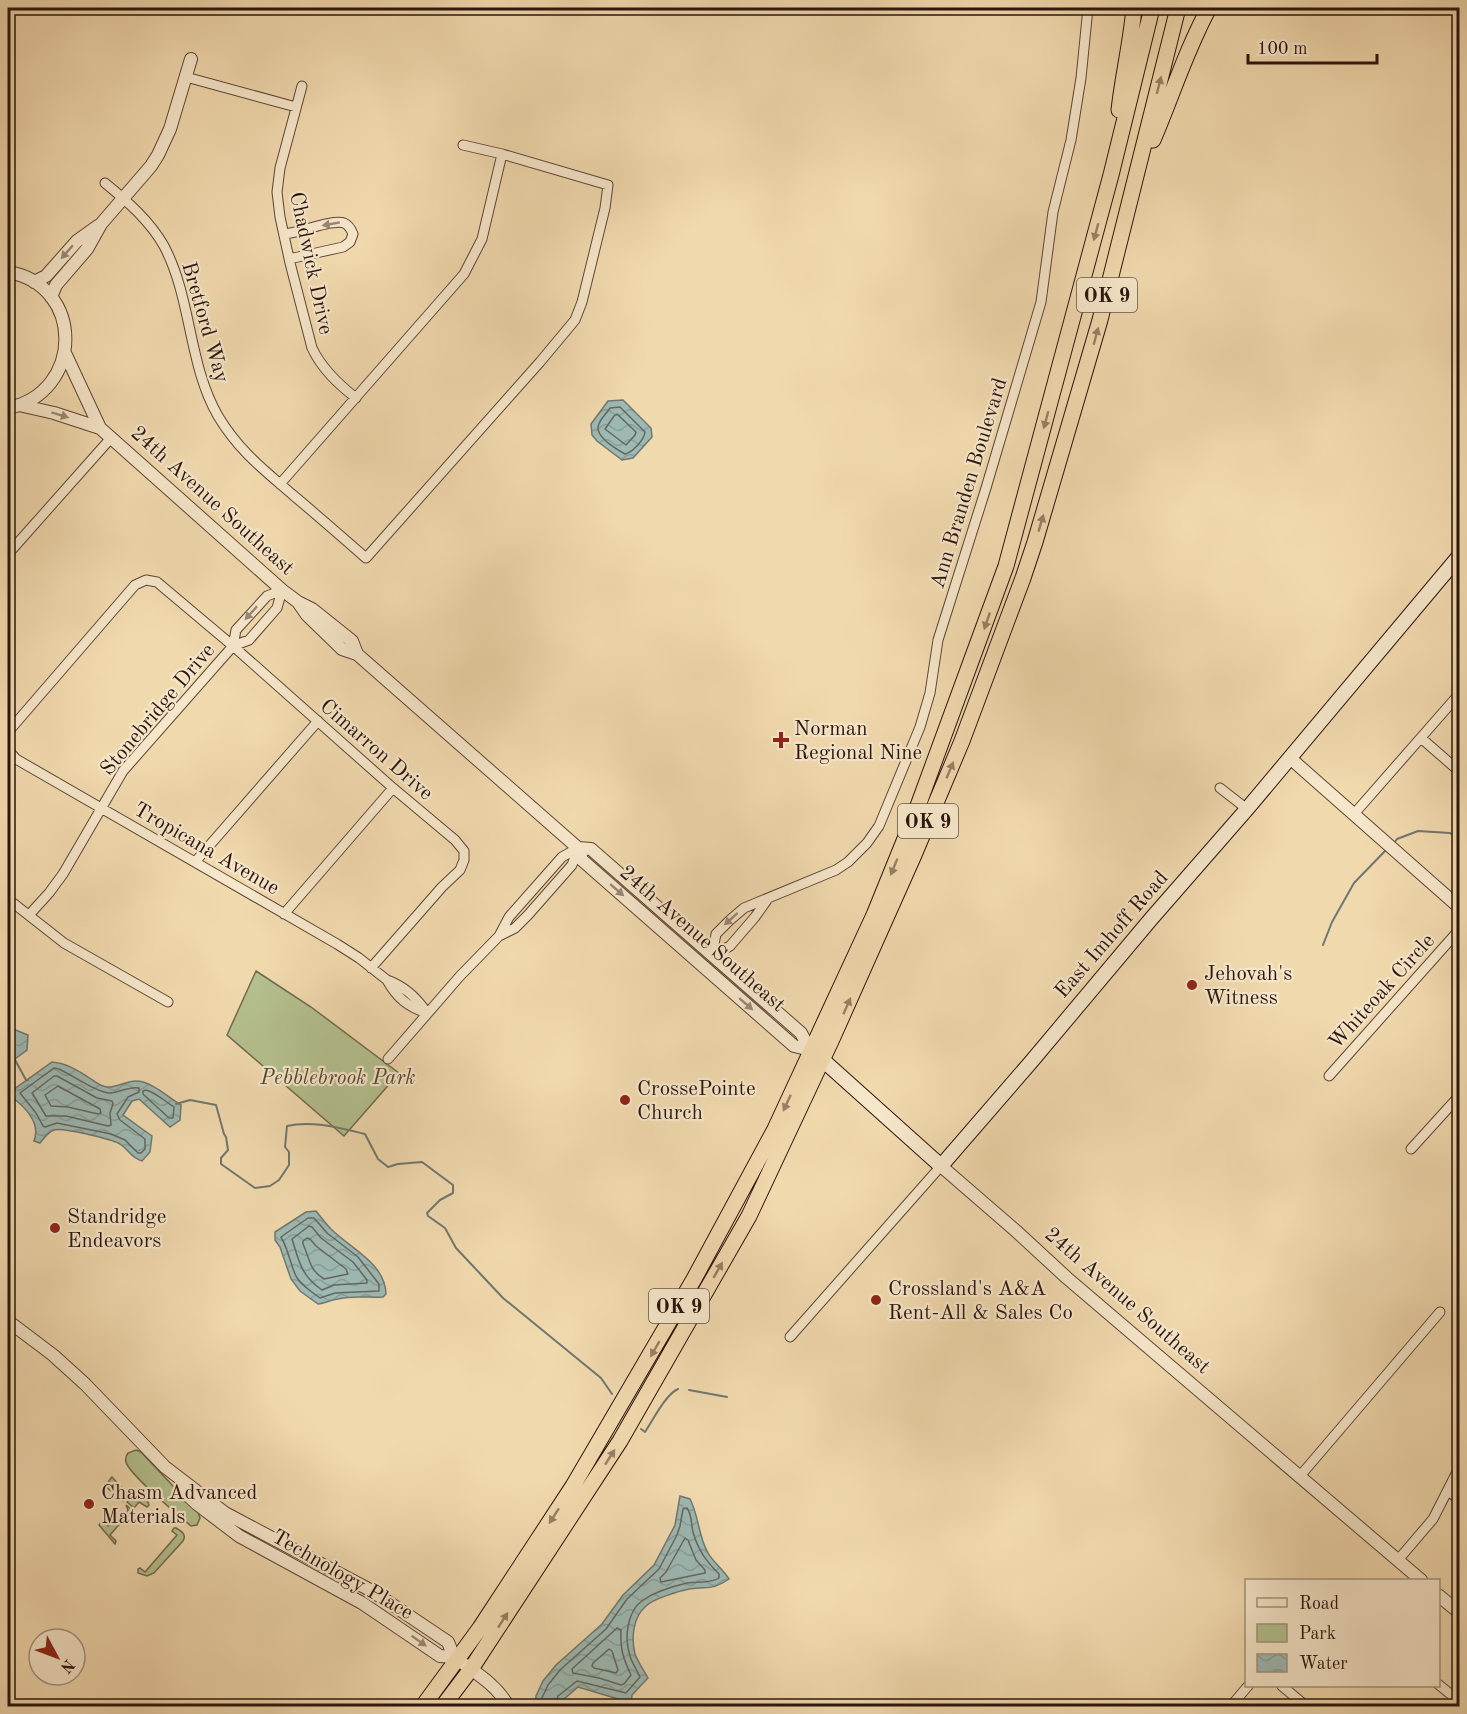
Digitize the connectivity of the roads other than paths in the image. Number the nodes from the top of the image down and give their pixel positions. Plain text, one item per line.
1 (1088, 8) edge
2 (1134, 8) edge
3 (1152, 8) edge
4 (1178, 8) edge
5 (1209, 8) edge
6 (191, 59) dead end
7 (186, 77) junction
8 (302, 86) dead end
9 (296, 107) junction
10 (463, 145) dead end
11 (502, 154) junction
12 (1111, 175) junction
13 (1136, 178) junction
14 (105, 183) dead end
15 (123, 198) junction
16 (101, 224) junction
17 (284, 234) junction
18 (289, 259) junction
19 (8, 272) edge
20 (34, 282) junction
21 (51, 297) junction
22 (65, 353) junction
23 (356, 398) junction
24 (13, 406) edge
25 (100, 428) junction
26 (111, 438) junction
27 (280, 484) junction
28 (8, 554) edge
29 (1460, 555) edge
30 (282, 590) junction
31 (233, 646) junction
32 (1460, 693) edge
33 (318, 721) junction
34 (8, 732) edge
35 (1421, 738) junction
36 (8, 750) edge
37 (1290, 758) junction
38 (1460, 772) edge
39 (393, 788) junction
40 (1220, 789) dead end
41 (101, 808) junction
42 (1247, 809) junction
43 (1354, 814) junction
44 (579, 848) junction
45 (195, 862) junction
46 (8, 899) edge
47 (767, 900) junction
48 (1460, 908) edge
49 (284, 914) junction
50 (29, 915) junction
51 (1460, 929) edge
52 (711, 955) junction
53 (371, 968) junction
54 (168, 1002) dead end
55 (427, 1013) junction
56 (814, 1053) junction
57 (388, 1059) dead end
58 (1329, 1076) dead end
59 (1460, 1095) edge
60 (1411, 1149) dead end
61 (941, 1166) junction
62 (1440, 1312) dead end
63 (8, 1321) edge
64 (789, 1337) dead end
65 (1460, 1466) edge
66 (1300, 1476) junction
67 (1448, 1491) junction
68 (1460, 1500) edge
69 (1398, 1560) junction
70 (1419, 1579) edge
71 (1440, 1597) edge
72 (1460, 1613) edge
73 (456, 1658) junction
74 (471, 1669) junction
75 (1440, 1686) edge
76 (1247, 1687) edge
77 (1283, 1687) edge
78 (1460, 1702) edge
79 (423, 1707) edge
80 (443, 1707) edge
81 (508, 1707) edge
82 (1231, 1707) edge
83 (1306, 1707) edge

1 - 47 street, Ann Branden Boulevard
2 - 12 highway
3 - 12 highway, OK 9
13 -> 4 highway, OK 9
5 - 13 highway
6 - 7 street
7 - 9 street
7 - 15 street
8 - 9 street, Chadwick Drive
9 - 17 street, Chadwick Drive
10 - 11 street
11 - 23 street
11 - 27 street, Bretford Way
12 -> 56 highway, OK 9
56 -> 13 highway, OK 9
14 - 15 street, Bretford Way
15 - 16 street
15 - 27 street, Bretford Way
16 -> 20 street
16 - 21 street
17 - 18 street, Chadwick Drive
18 -> 17 street
18 - 23 street, Chadwick Drive
19 - 20 street, 24th Avenue Southeast
20 - 21 street, 24th Avenue Southeast
21 - 22 street, 24th Avenue Southeast
22 - 24 street, 24th Avenue Southeast
22 - 25 street, 24th Avenue Southeast
23 - 27 street
24 -> 25 street, 24th Avenue Southeast
25 - 26 street, 24th Avenue Southeast
26 - 28 street
26 - 30 street, 24th Avenue Southeast
29 - 37 main road, East Imhoff Road
30 - 31 street, Stonebridge Drive
30 -> 31 street, Stonebridge Drive
30 - 44 street, 24th Avenue Southeast
31 - 33 street, Cimarron Drive
31 - 34 street, Cimarron Drive
31 - 41 street, Stonebridge Drive
32 - 35 street
33 - 39 street, Cimarron Drive
33 - 45 street
35 - 38 street
35 - 43 street
36 - 41 street, Tropicana Avenue
37 - 42 main road, East Imhoff Road
37 - 43 street
39 - 49 street
39 - 53 street, Cimarron Drive
40 - 42 street
41 - 45 street, Tropicana Avenue
41 - 50 street, Stonebridge Drive
42 - 61 main road, East Imhoff Road
43 - 48 street
44 - 52 street, 24th Avenue Southeast
44 - 55 street
44 -> 56 street, 24th Avenue Southeast
45 - 49 street, Tropicana Avenue
46 - 50 street
47 - 52 street, Ann Branden Boulevard
47 -> 52 street, Ann Branden Boulevard
49 - 53 street, Tropicana Avenue
50 - 54 street
51 - 58 street, Whiteoak Circle
52 - 56 street, 24th Avenue Southeast
53 - 55 street, Tropicana Avenue
55 - 57 street
56 - 61 main road, 24th Avenue Southeast
56 -> 73 highway, OK 9
74 -> 56 highway, OK 9
59 - 60 street
61 - 64 street, East Imhoff Road
61 - 66 street, 24th Avenue Southeast
62 - 66 street
63 - 73 street, Technology Place
65 - 67 street
66 - 69 street, 24th Avenue Southeast
67 - 68 street
67 - 69 street
69 - 70 street, 24th Avenue Southeast
71 - 72 street
73 - 74 street, Technology Place
73 - 79 highway, OK 9
74 - 80 highway, OK 9
74 - 81 street, Technology Place
75 - 78 street
76 - 82 street
77 - 83 street

